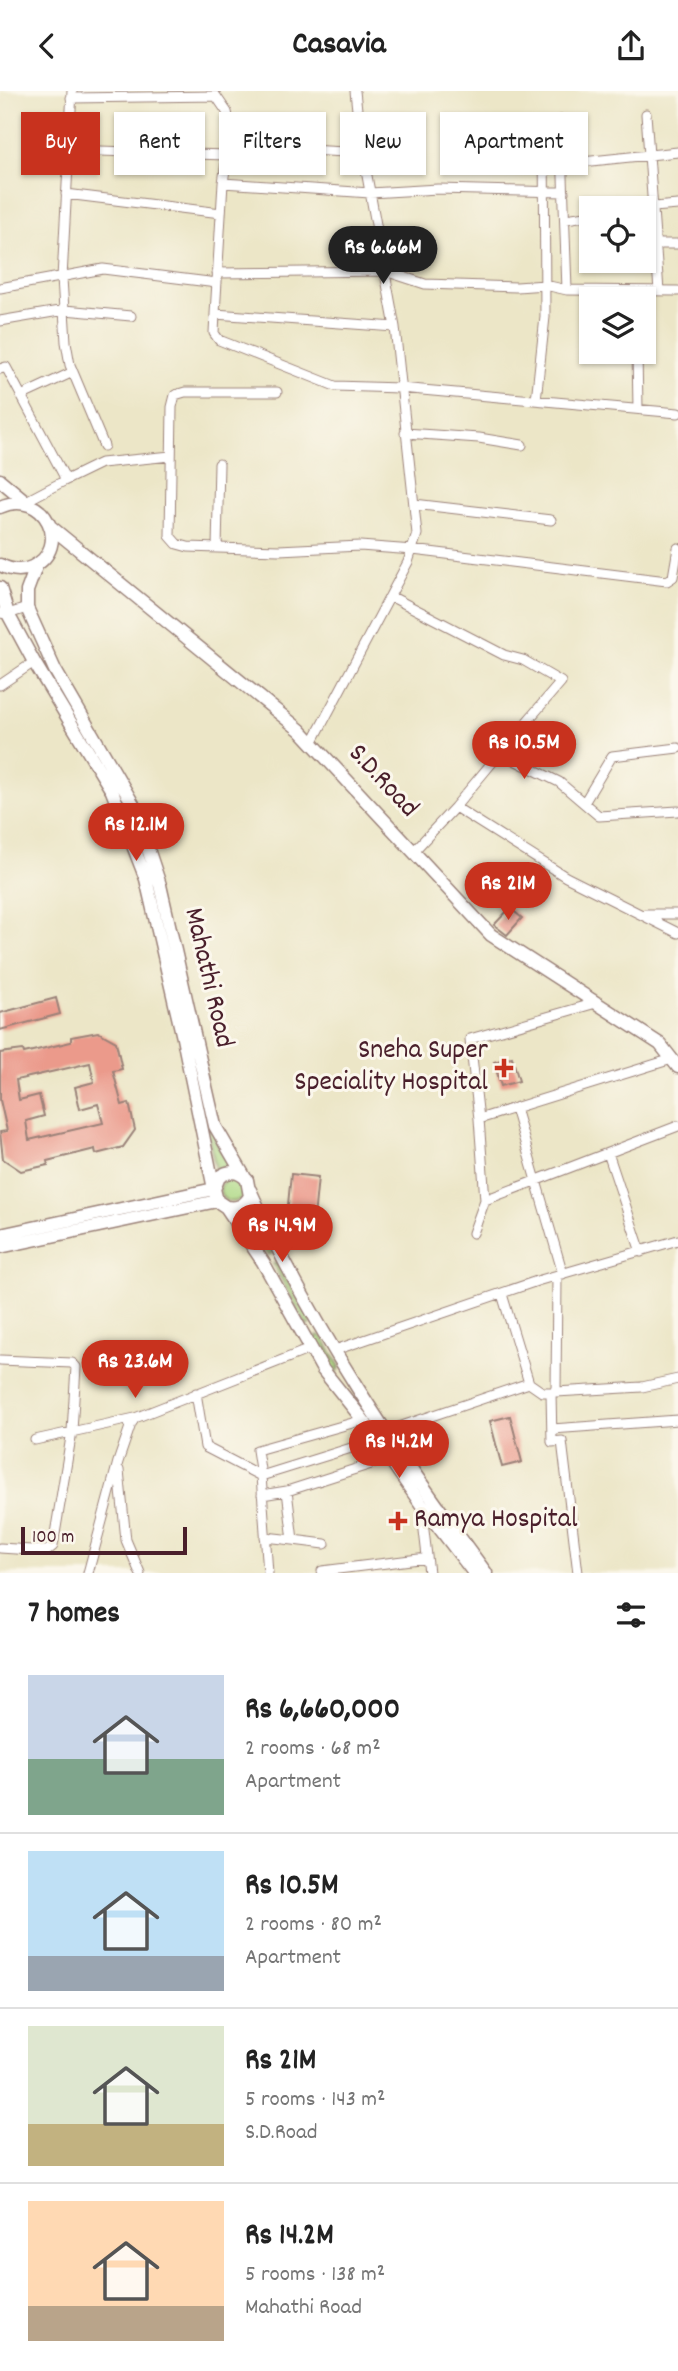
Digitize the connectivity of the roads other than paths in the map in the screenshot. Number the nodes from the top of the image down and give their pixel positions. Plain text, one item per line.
1 (355, 91) edge
2 (72, 95) edge
3 (227, 112) edge
4 (358, 112) edge
5 (646, 114) dead end
6 (100, 151) edge
7 (678, 152) edge
8 (650, 154) junction
9 (219, 155) edge
10 (588, 161) edge
11 (67, 175) edge
12 (224, 175) edge
13 (367, 175) edge
14 (544, 175) edge
15 (563, 175) edge
16 (223, 183) junction
17 (544, 192) junction
18 (564, 192) junction
19 (370, 193) junction
20 (66, 194) junction
21 (652, 196) edge
22 (678, 205) edge
23 (656, 207) edge
24 (221, 213) junction
25 (579, 217) edge
26 (566, 219) junction
27 (656, 244) joint
28 (678, 244) edge
29 (385, 271) junction
30 (218, 273) junction
31 (62, 278) junction
32 (217, 283) junction
33 (545, 285) junction
34 (0, 288) edge
35 (567, 290) junction
36 (579, 291) edge
37 (659, 291) junction
38 (678, 291) edge
39 (656, 292) edge
40 (65, 310) junction
41 (215, 313) junction
42 (131, 316) dead end
43 (0, 321) edge
44 (395, 327) junction
45 (637, 364) edge
46 (0, 369) edge
47 (73, 372) junction
48 (400, 388) junction
49 (277, 392) dead end
50 (21, 396) junction
51 (536, 400) junction
52 (638, 409) junction
53 (678, 413) edge
54 (405, 433) junction
55 (522, 445) dead end
56 (104, 446) dead end
57 (171, 456) junction
58 (219, 464) dead end
59 (0, 480) edge
60 (64, 481) junction
61 (27, 503) junction
62 (414, 504) junction
63 (0, 507) edge
64 (551, 520) dead end
65 (51, 527) junction
66 (217, 548) junction
67 (678, 548) edge
68 (413, 550) junction
69 (37, 564) junction
70 (0, 565) edge
71 (0, 589) edge
72 (390, 596) junction
73 (27, 608) junction
74 (4, 613) edge
75 (34, 663) junction
76 (0, 685) edge
77 (312, 743) junction
78 (678, 748) edge
79 (500, 753) junction
80 (584, 803) junction
81 (455, 807) junction
82 (678, 811) edge
83 (414, 852) junction
84 (154, 887) junction
85 (642, 913) junction
86 (678, 914) edge
87 (678, 933) edge
88 (596, 1003) junction
89 (675, 1063) edge
90 (515, 1108) junction
91 (479, 1119) junction
92 (678, 1126) edge
93 (608, 1153) junction
94 (244, 1175) junction
95 (536, 1180) junction
96 (250, 1190) junction
97 (219, 1199) junction
98 (485, 1200) junction
99 (473, 1233) dead end
100 (0, 1235) edge
101 (678, 1241) edge
102 (0, 1247) edge
103 (640, 1252) junction
104 (281, 1254) junction
105 (263, 1262) junction
106 (560, 1275) junction
107 (502, 1294) junction
108 (325, 1333) junction
109 (308, 1345) junction
110 (335, 1350) junction
111 (0, 1360) edge
112 (345, 1366) junction
113 (326, 1375) junction
114 (678, 1379) edge
115 (529, 1383) junction
116 (553, 1392) junction
117 (196, 1393) junction
118 (135, 1417) junction
119 (363, 1420) junction
120 (678, 1420) edge
121 (552, 1429) junction
122 (72, 1431) junction
123 (387, 1431) junction
124 (35, 1440) dead end
125 (377, 1440) junction
126 (390, 1458) junction
127 (118, 1462) junction
128 (261, 1486) junction
129 (287, 1491) junction
130 (421, 1504) junction
131 (265, 1537) junction
132 (293, 1540) junction
133 (325, 1544) dead end
134 (0, 1548) edge
135 (427, 1558) junction
136 (322, 1571) dead end
137 (88, 1573) edge
138 (140, 1573) edge
139 (268, 1573) edge
140 (429, 1573) edge
141 (474, 1573) edge
142 (486, 1573) edge
143 (578, 1573) edge

1 - 4 street
2 - 3 street
5 - 8 street
6 - 9 street
7 - 8 street
8 - 10 street
8 - 21 street
11 - 20 street
12 - 16 street
13 - 19 street
14 - 17 street
15 - 18 street
16 - 19 street
16 - 24 street
17 - 18 street
17 - 19 street
17 - 33 street
18 - 26 street
19 - 29 street
20 - 24 street
20 - 31 street
22 - 23 street
24 - 30 street
25 - 26 street
26 - 35 street
27 - 28 street
27 - 37 street
29 - 30 street
29 - 33 street
29 - 44 street
30 - 32 street
31 - 32 street
31 - 34 street
31 - 40 street
32 - 41 street
33 - 35 street
33 - 51 street
35 - 36 street
37 - 38 street
37 - 39 street
40 - 42 street
40 - 43 street
40 - 47 street
41 - 44 street
41 - 48 street
44 - 48 street
45 - 52 street
46 - 50 street
47 - 50 street
47 - 56 street
48 - 51 street
48 - 54 street
49 - 57 street
50 - 60 street
51 - 52 street
52 - 53 street
54 - 55 street
54 - 62 street
57 - 60 street
57 - 66 street
58 - 66 street
59 - 61 street, S.D.Road
60 - 61 street
61 - 63 street
61 - 65 street, S.D.Road
62 - 64 street
62 - 68 street
65 - 69 street
65 - 77 street, S.D.Road
66 - 68 street
67 - 68 street
68 - 72 street
69 - 70 street
69 - 73 street
71 - 74 street, Mahathi Road
72 - 77 street
72 - 79 street
73 - 74 street
73 - 84 street, Mahathi Road
74 - 75 street, Mahathi Road
75 - 76 street
75 - 84 street, Mahathi Road
77 - 83 street, S.D.Road
78 - 80 street
79 - 80 street
79 - 81 street
80 - 82 street
81 - 83 street
81 - 85 street
83 - 88 street, S.D.Road
84 - 94 street, Mahathi Road
84 - 97 street, Mahathi Road
85 - 86 street
85 - 87 street
88 - 89 street, S.D.Road
88 - 91 street
89 - 90 street
90 - 91 street
90 - 95 street
91 - 98 street
92 - 93 street
93 - 95 street
93 - 103 street
94 - 96 street, Mahathi Road
94 - 97 street
95 - 98 street
95 - 106 street
96 - 97 street
96 - 104 street, Mahathi Road
97 - 100 street
97 - 102 street
97 - 105 street, Mahathi Road
98 - 99 street
101 - 103 street
103 - 106 street
104 - 105 street
104 - 108 street, Mahathi Road
105 - 109 street, Mahathi Road
106 - 107 street
106 - 116 street
107 - 110 street
107 - 115 street
108 - 109 street
108 - 110 street, Mahathi Road
109 - 113 street, Mahathi Road
109 - 117 street
110 - 112 street, Mahathi Road
111 - 122 street
112 - 113 street
112 - 123 street, Mahathi Road
113 - 119 street, Mahathi Road
114 - 116 street
115 - 116 street
115 - 123 street
116 - 121 street
117 - 118 street
117 - 128 street
118 - 122 street
118 - 127 street
119 - 125 street, Mahathi Road
119 - 128 street
120 - 121 street
121 - 143 street
122 - 124 street
122 - 134 street
123 - 142 street, Mahathi Road
125 - 126 street, Mahathi Road
125 - 128 street
126 - 129 street
126 - 130 street, Mahathi Road
127 - 137 street
127 - 138 street
128 - 129 street
128 - 131 street
129 - 132 street
130 - 135 street
130 - 141 street, Mahathi Road
131 - 132 street
131 - 139 street
132 - 133 street
135 - 136 street
135 - 140 street

